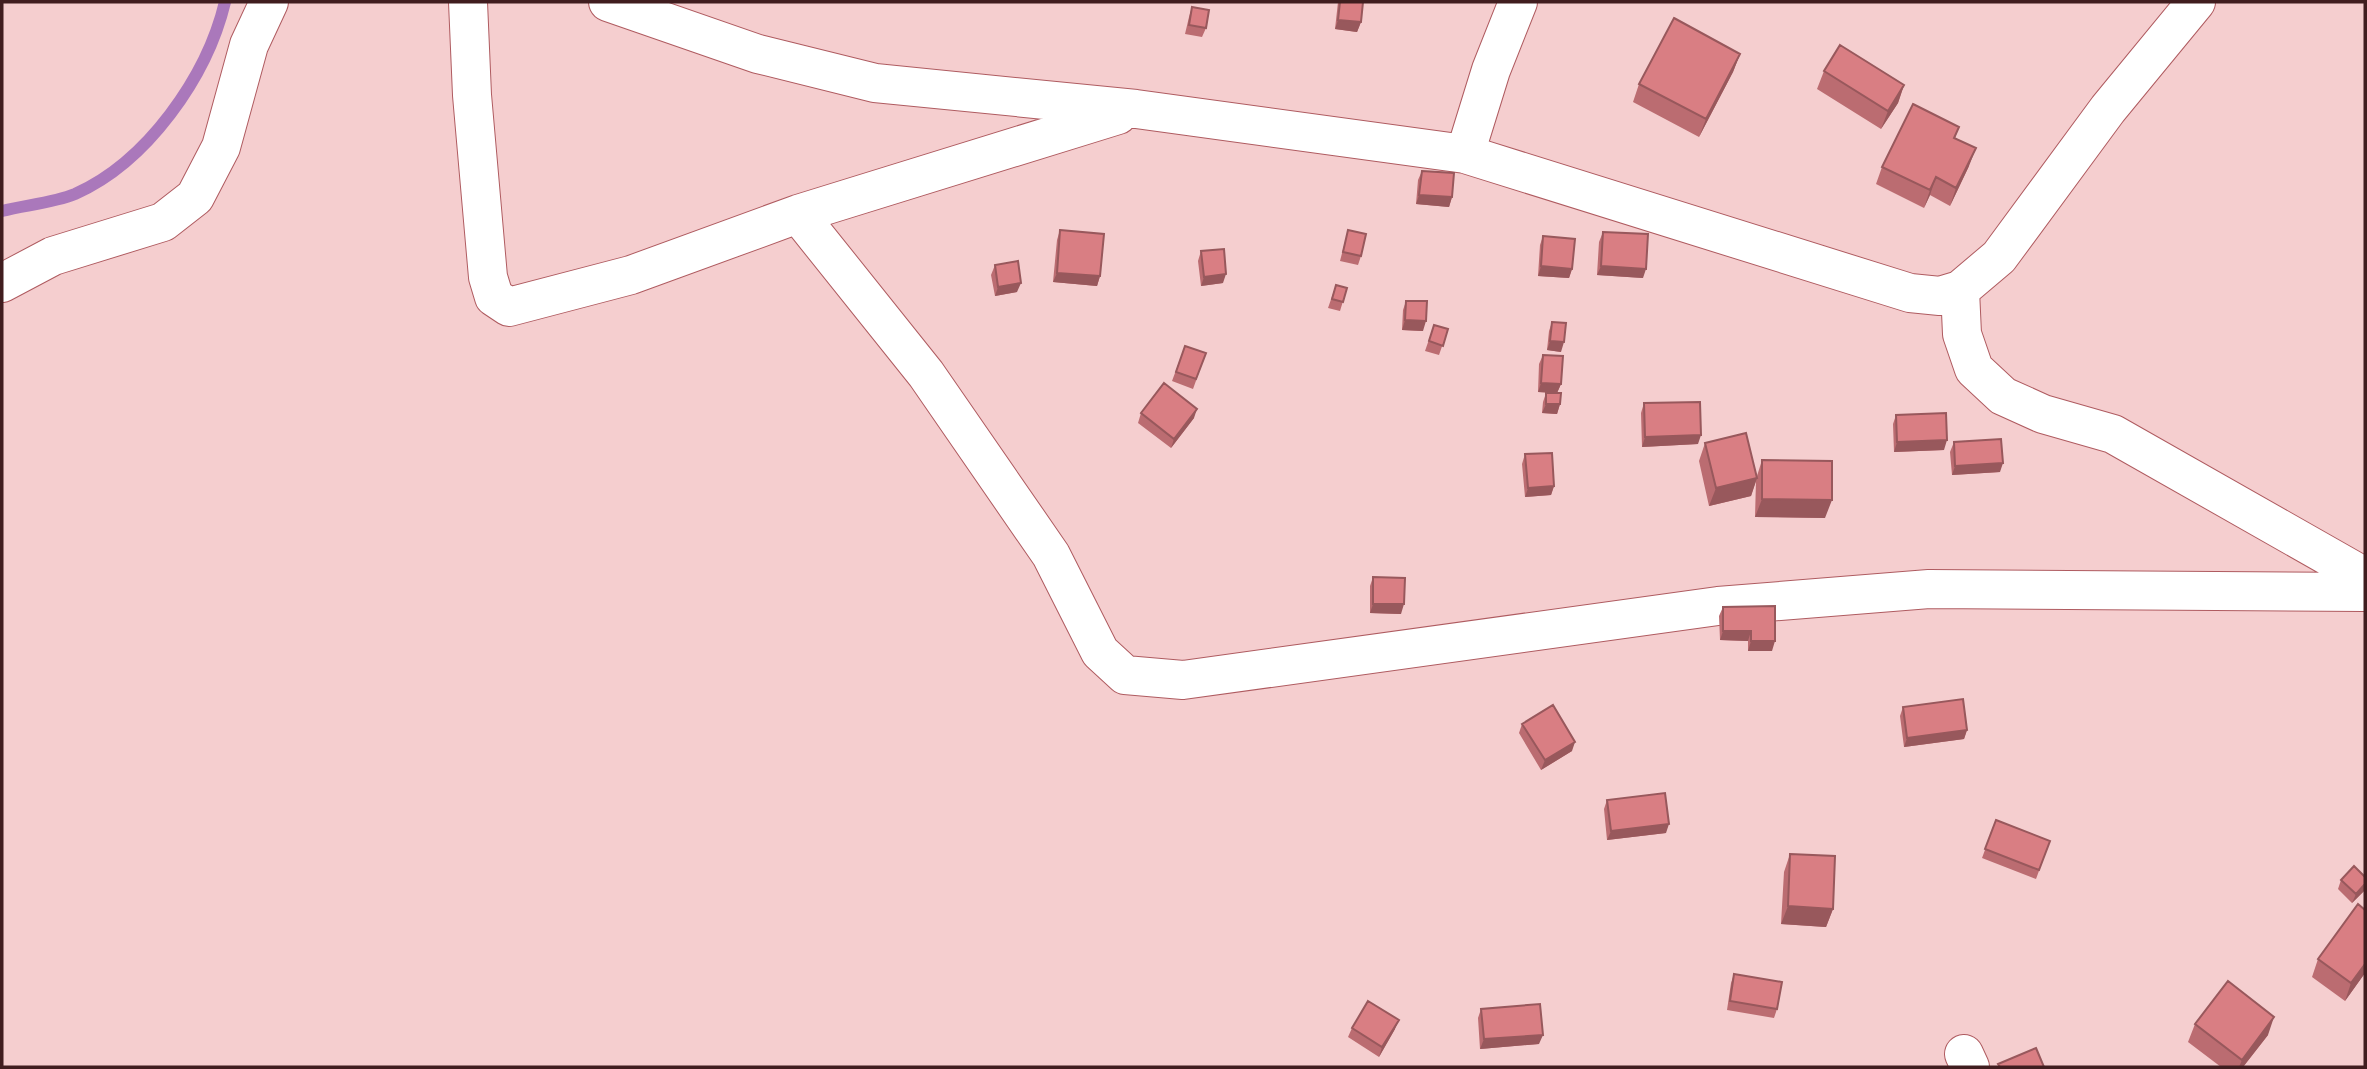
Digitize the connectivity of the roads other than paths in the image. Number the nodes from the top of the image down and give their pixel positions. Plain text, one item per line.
1 (269, 2) edge
2 (468, 2) edge
3 (608, 2) edge
4 (1518, 2) edge
5 (2196, 2) edge
6 (1136, 109) junction
7 (1465, 154) junction
8 (798, 214) junction
9 (2, 283) edge
10 (1960, 290) junction
11 (2365, 577) edge
12 (2365, 592) edge

1 - 9 street
2 - 8 street
3 - 6 street
4 - 7 street
5 - 10 street
6 - 7 street
6 - 8 street
7 - 10 street
8 - 12 street
10 - 11 street

